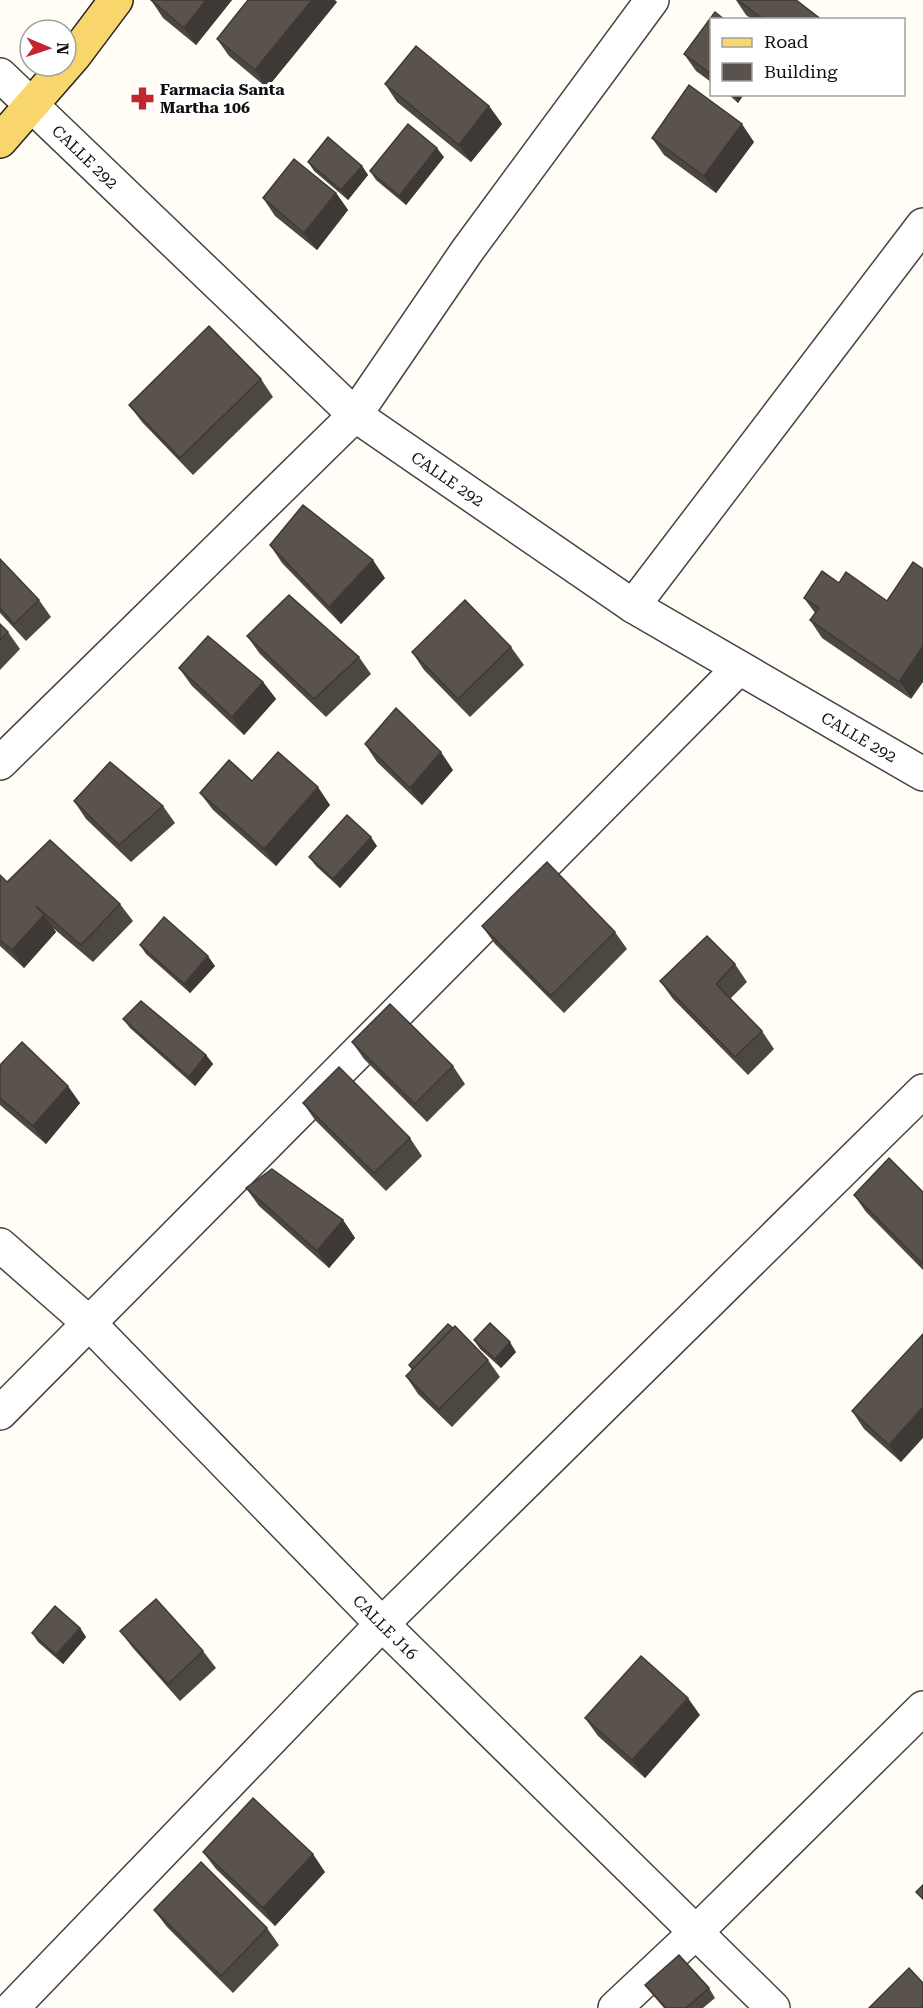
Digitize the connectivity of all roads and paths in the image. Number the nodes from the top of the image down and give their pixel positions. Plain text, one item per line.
1 (116, 0) edge
2 (652, 0) edge
3 (0, 75) edge
4 (33, 106) junction
5 (0, 141) edge
6 (923, 225) edge
7 (355, 415) junction
8 (633, 606) junction
9 (740, 668) junction
10 (0, 763) edge
11 (923, 774) edge
12 (923, 1091) edge
13 (0, 1245) edge
14 (89, 1323) junction
15 (0, 1413) edge
16 (382, 1624) junction
17 (923, 1708) edge
18 (697, 1931) junction
19 (12, 2008) edge
20 (615, 2008) edge
21 (773, 2008) edge

1 - 4 main road
2 - 7 street
3 - 4 street, CALLE 292
4 - 5 main road
4 - 7 street, CALLE 292
6 - 8 street
7 - 8 street, CALLE 292
7 - 10 street
8 - 9 street, CALLE 292
9 - 11 street, CALLE 292
9 - 14 street
12 - 16 street
13 - 14 street, CALLE J16
14 - 15 street
14 - 16 street, CALLE J16
16 - 18 street, CALLE J16
16 - 19 street
17 - 18 street
18 - 20 street
18 - 21 street, CALLE J16

